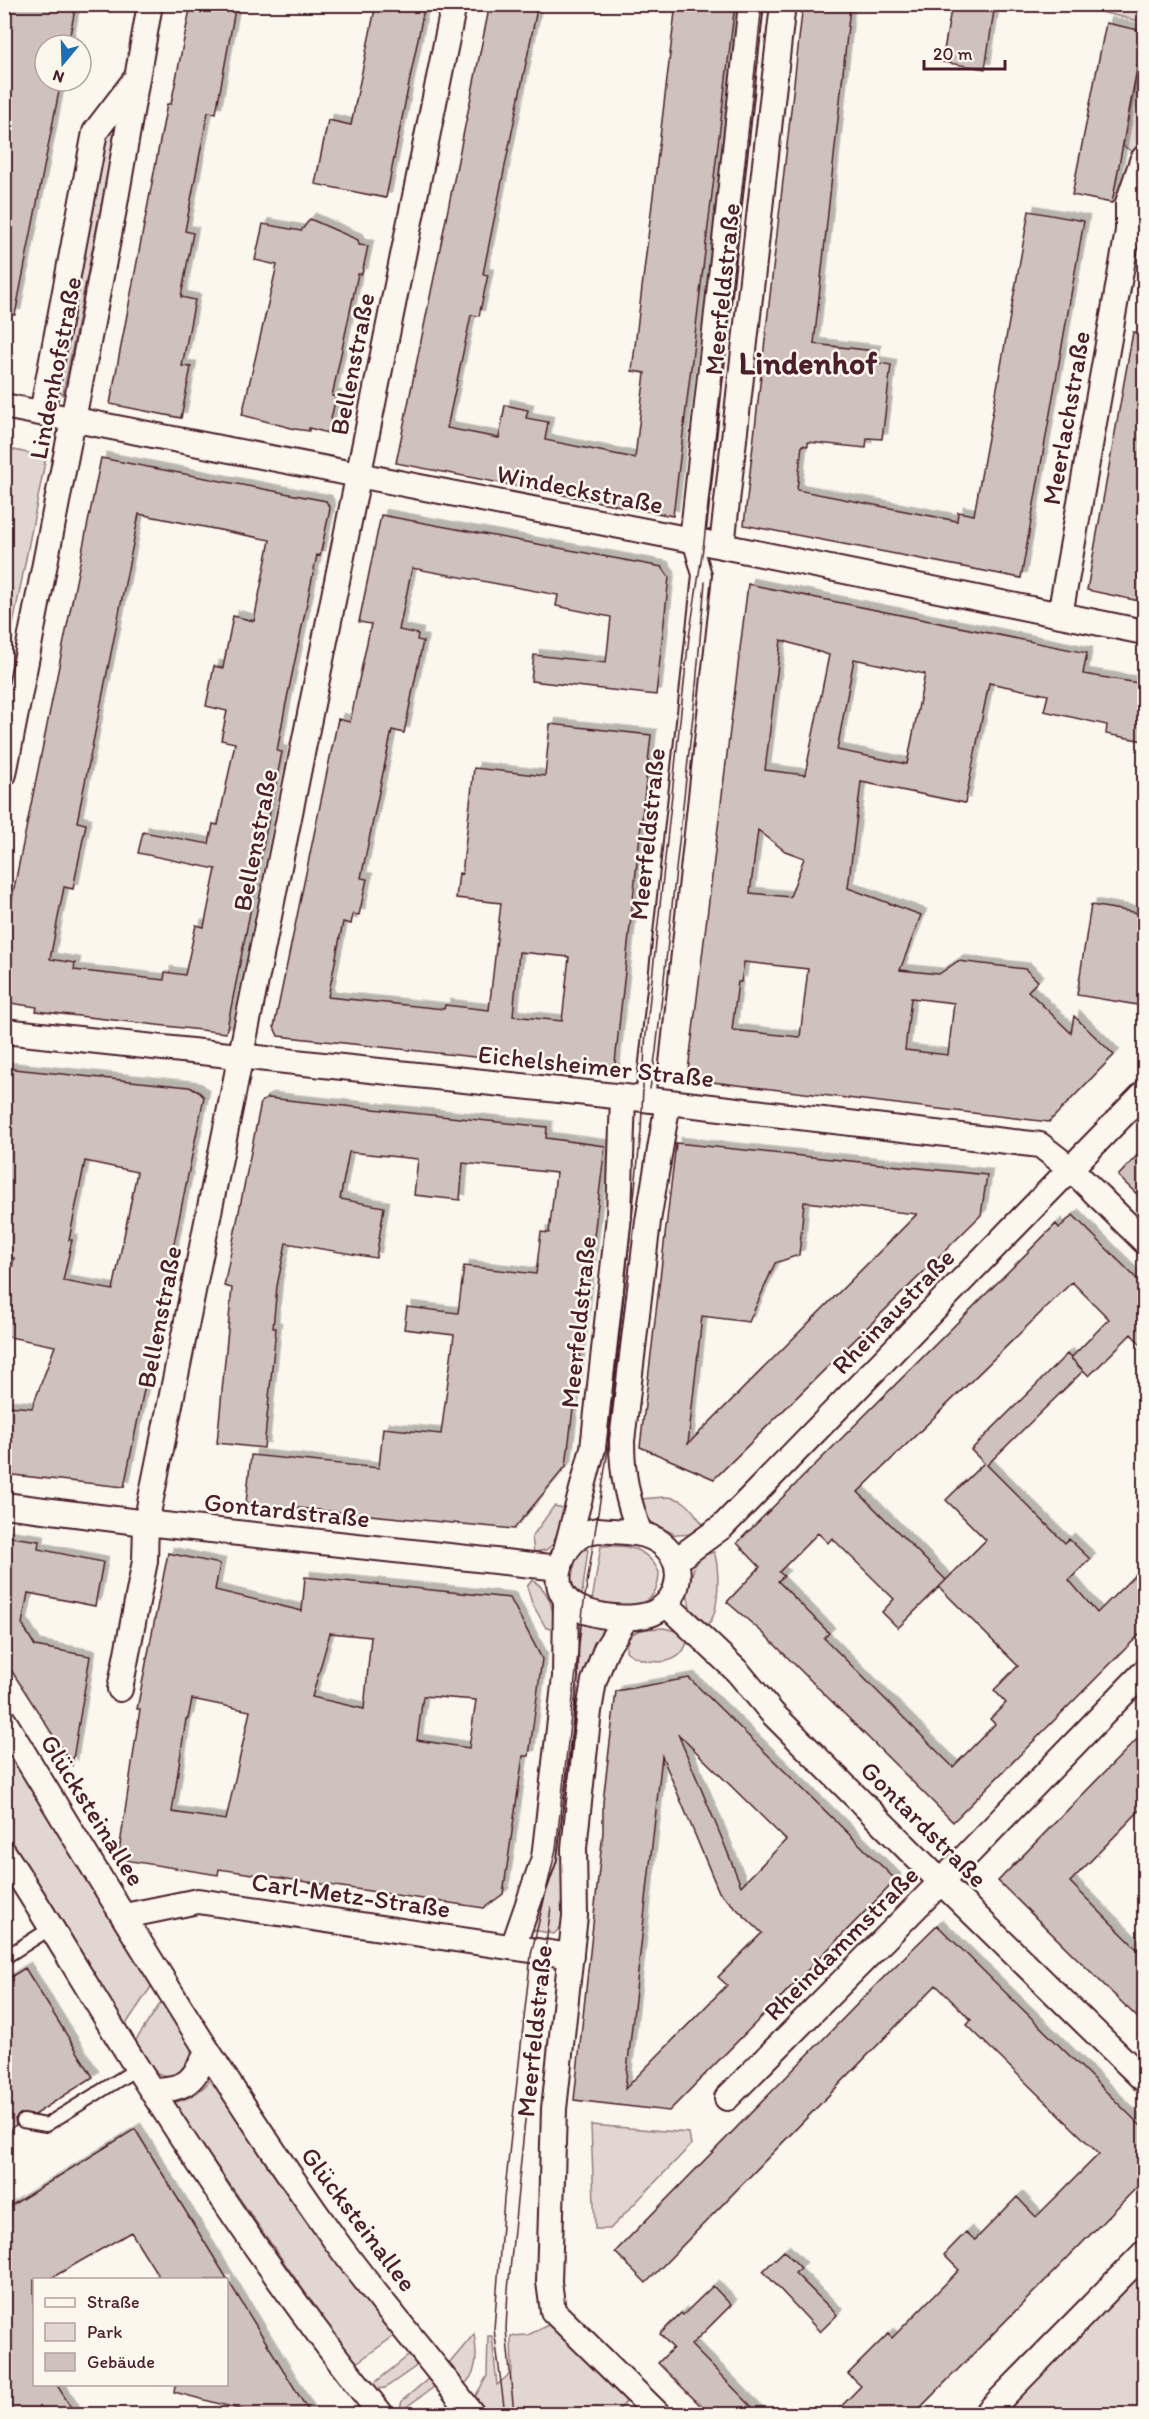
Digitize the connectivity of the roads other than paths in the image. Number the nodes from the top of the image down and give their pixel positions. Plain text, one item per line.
1 (150, 4) edge
2 (454, 4) edge
3 (751, 4) edge
4 (783, 4) edge
5 (138, 77) junction
6 (1144, 158) edge
7 (1136, 227) edge
8 (4, 406) edge
9 (42, 413) junction
10 (74, 419) junction
11 (358, 475) junction
12 (692, 540) junction
13 (722, 546) junction
14 (702, 575) junction
15 (1060, 615) junction
16 (1144, 633) edge
17 (4, 774) edge
18 (4, 1031) edge
19 (241, 1056) junction
20 (1144, 1094) edge
21 (646, 1099) junction
22 (1071, 1169) junction
23 (1144, 1242) edge
24 (6, 1506) edge
25 (146, 1523) junction
26 (640, 1534) junction
27 (563, 1559) junction
28 (675, 1561) junction
29 (566, 1599) junction
30 (667, 1605) junction
31 (626, 1618) junction
32 (1144, 1672) edge
33 (120, 1689) dead end
34 (4, 1721) edge
35 (4, 1853) edge
36 (941, 1882) junction
37 (125, 1916) junction
38 (51, 1928) junction
39 (513, 1947) junction
40 (571, 1956) junction
41 (4, 1958) edge
42 (208, 2051) junction
43 (138, 2068) junction
44 (1144, 2080) edge
45 (152, 2090) junction
46 (727, 2097) dead end
47 (23, 2121) dead end
48 (1144, 2253) edge
49 (381, 2415) edge
50 (472, 2415) edge
51 (658, 2415) edge
52 (986, 2415) edge

1 - 5 street, Lindenhofstraße
2 - 11 street, Bellenstraße
3 - 12 street, Meerfeldstraße
4 - 13 street, Meerfeldstraße
5 - 9 street, Lindenhofstraße
5 - 10 street, Lindenhofstraße
6 - 7 street, Meerlachstraße
7 - 15 street, Meerlachstraße
8 - 9 street, Windeckstraße
9 - 10 street, Windeckstraße
10 - 11 street, Windeckstraße
10 - 17 street, Lindenhofstraße
11 - 12 street, Windeckstraße
11 - 19 street, Bellenstraße
12 - 13 street, Windeckstraße
12 - 14 street, Meerfeldstraße
13 - 14 street, Meerfeldstraße
13 - 15 street, Windeckstraße
14 - 21 street, Meerfeldstraße
15 - 16 street, Windeckstraße
18 - 19 street, Eichelsheimer Straße
19 - 21 street, Eichelsheimer Straße
19 - 25 street, Bellenstraße
20 - 22 street, Rheinaustraße
21 - 22 street, Eichelsheimer Straße
21 - 26 street, Meerfeldstraße
21 - 27 street, Meerfeldstraße
22 - 23 street, Eichelsheimer Straße
22 - 28 street, Rheinaustraße
24 - 25 street, Gontardstraße
25 - 27 street, Gontardstraße
25 - 33 street, Bellenstraße
26 - 27 street
26 - 28 street
27 - 29 street
28 - 30 street
29 - 31 street
29 - 39 street, Meerfeldstraße
30 - 31 street
30 - 36 street, Gontardstraße
31 - 40 street, Meerfeldstraße
32 - 36 street, Rheindammstraße
34 - 37 street, Glücksteinallee
35 - 38 street
36 - 44 street, Gontardstraße
36 - 46 street, Rheindammstraße
37 - 39 street, Carl-Metz-Straße
37 - 42 street, Glücksteinallee
38 - 41 lane
38 - 43 street
39 - 40 street, Carl-Metz-Straße
40 - 51 street, Meerfeldstraße
42 - 45 street
42 - 50 street, Glücksteinallee
43 - 45 street
43 - 47 lane
45 - 49 street
48 - 52 street

